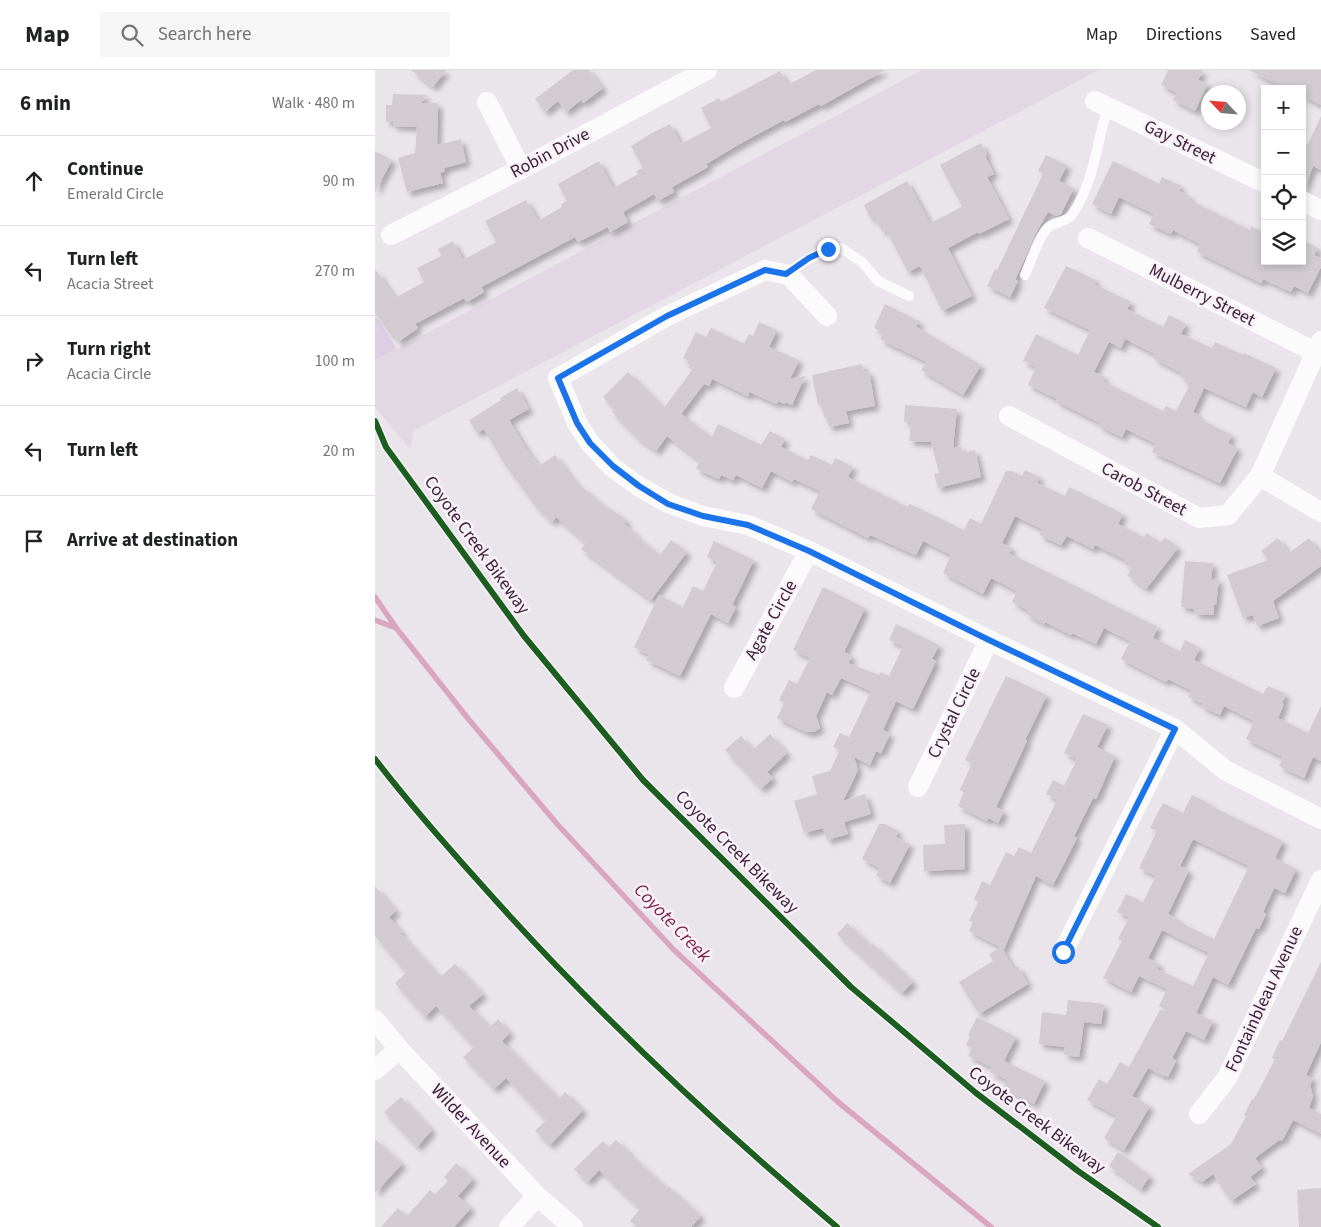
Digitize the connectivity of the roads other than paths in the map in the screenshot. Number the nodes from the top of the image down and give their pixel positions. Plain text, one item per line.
1 (707, 70) edge
2 (487, 102) dead end
3 (1101, 104) joint
4 (521, 169) junction
5 (1261, 181) edge
6 (1306, 203) edge
7 (1321, 210) edge
8 (391, 235) dead end
9 (1088, 238) dead end
10 (786, 274) junction
11 (1025, 275) dead end
12 (909, 296) dead end
13 (827, 316) dead end
14 (1318, 346) edge
15 (1009, 416) dead end
16 (1260, 476) junction
17 (1321, 512) edge
18 (809, 551) junction
19 (989, 640) junction
20 (734, 688) dead end
21 (1175, 729) junction
22 (918, 787) dead end
23 (1321, 820) edge
24 (1321, 880) edge
25 (1063, 952) dead end
26 (375, 1020) edge
27 (399, 1049) junction
28 (375, 1070) edge
29 (1199, 1114) dead end
30 (537, 1196) junction
31 (509, 1227) edge
32 (573, 1227) edge

1 - 4 street, Robin Drive
2 - 4 street
3 - 5 street, Gay Street
3 - 11 lane
4 - 8 street, Robin Drive
6 - 7 street
9 - 14 street, Mulberry Street
10 - 12 lane
10 - 13 street
10 - 18 street
14 - 16 street, Carob Street
15 - 16 street, Carob Street
16 - 17 street
18 - 19 street
18 - 20 street, Agate Circle
19 - 21 street
19 - 22 street, Crystal Circle
21 - 23 street
21 - 25 street
24 - 29 street, Fontainbleau Avenue
26 - 27 street, Wilder Avenue
27 - 28 street
27 - 30 street, Wilder Avenue
30 - 31 street
30 - 32 street, Wilder Avenue

